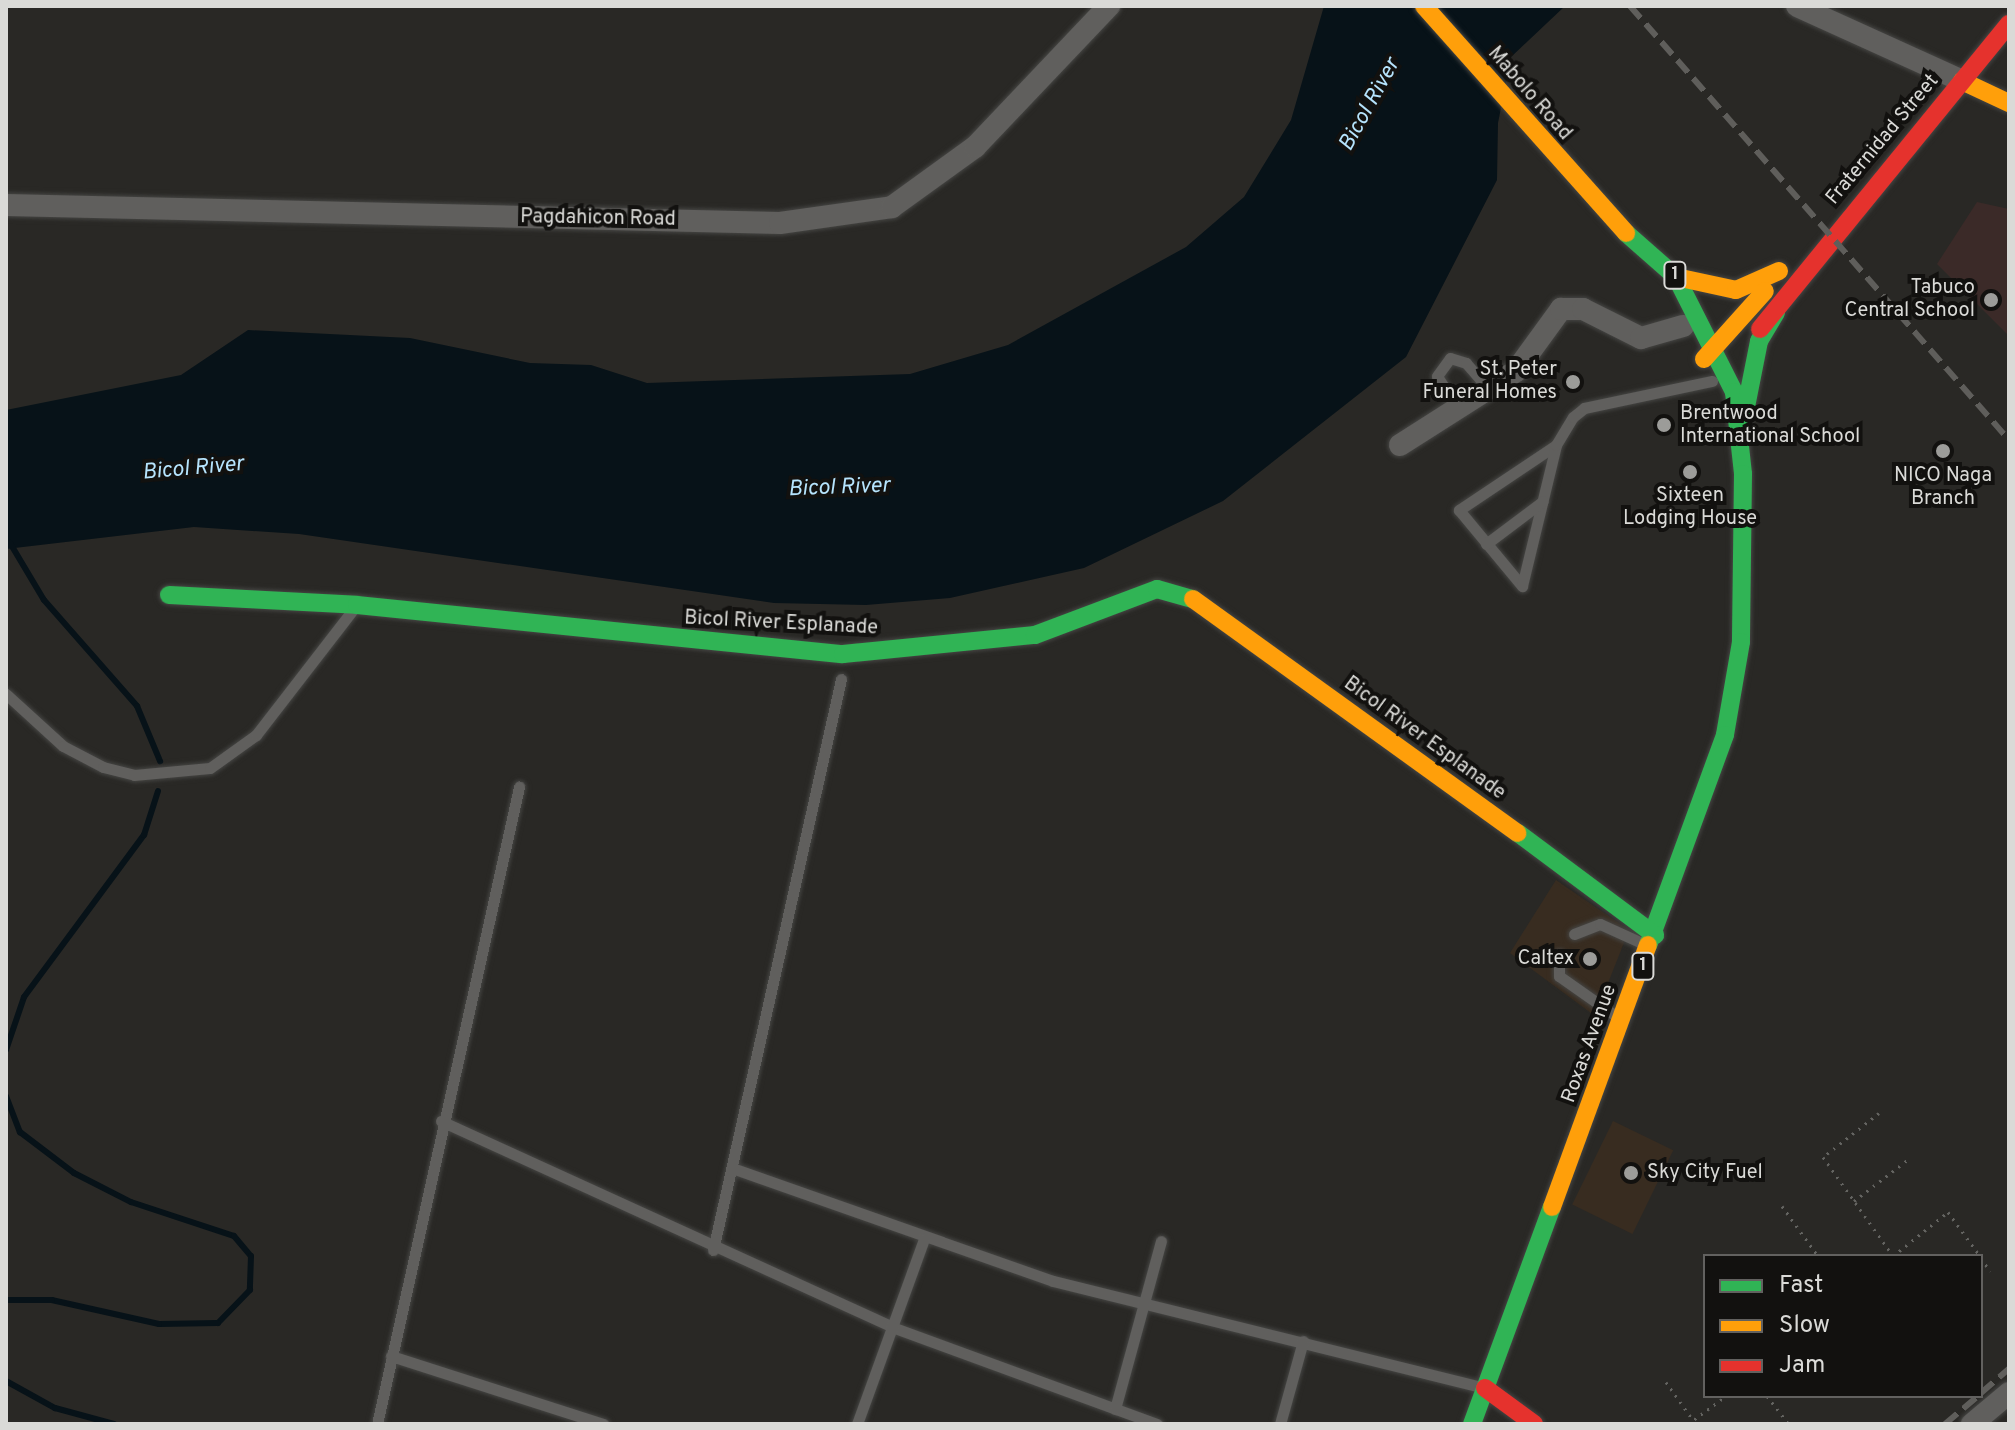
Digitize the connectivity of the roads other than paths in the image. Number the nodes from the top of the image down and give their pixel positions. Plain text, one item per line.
1 (1109, 6) edge
2 (1424, 6) edge
3 (1797, 6) edge
4 (2009, 24) edge
5 (1962, 81) junction
6 (2009, 103) edge
7 (6, 205) edge
8 (1602, 211) junction
9 (1831, 238) junction
10 (1779, 271) junction
11 (1676, 277) junction
12 (1776, 313) junction
13 (1683, 326) junction
14 (1713, 364) junction
15 (1489, 389) junction
16 (1455, 404) junction
17 (1400, 445) dead end
18 (1556, 445) junction
19 (1740, 449) junction
20 (1543, 501) junction
21 (1742, 532) junction
22 (1486, 544) junction
23 (169, 595) dead end
24 (357, 605) junction
25 (841, 679) dead end
26 (6, 694) edge
27 (519, 787) dead end
28 (1574, 934) dead end
29 (1653, 940) junction
30 (1559, 955) dead end
31 (1622, 1021) junction
32 (441, 1121) junction
33 (732, 1168) junction
34 (924, 1239) junction
35 (1161, 1241) dead end
36 (713, 1250) junction
37 (1145, 1304) junction
38 (892, 1327) junction
39 (1303, 1341) junction
40 (391, 1356) junction
41 (1485, 1388) junction
42 (2009, 1393) edge
43 (1115, 1409) junction
44 (377, 1424) edge
45 (603, 1424) edge
46 (857, 1424) edge
47 (1157, 1424) edge
48 (1280, 1424) edge
49 (1472, 1424) edge
50 (1534, 1424) edge
51 (1972, 1424) edge

1 - 7 street, Pagdahicon Road
2 - 8 main road, Mabolo Road / 1
3 - 5 street
4 - 5 main road, Fraternidad Street
5 - 6 main road
5 - 9 main road, Fraternidad Street
8 - 11 main road, Mabolo Road / 1
8 - 13 main road, Mabolo Road / 1
9 - 10 main road, Fraternidad Street
9 - 12 main road
10 - 11 main road
10 - 14 main road
11 - 14 main road, Mabolo Road / 1
12 - 14 main road
12 - 19 main road
13 - 14 main road, Mabolo Road / 1
13 - 15 street
14 - 18 lane
14 - 19 main road, Roxas Avenue / 1
14 - 21 main road, Roxas Avenue / 1
15 - 16 street
15 - 16 lane
16 - 17 street
18 - 20 lane
18 - 22 lane
19 - 21 main road, Roxas Avenue / 1
20 - 22 lane
20 - 22 lane
21 - 29 main road, Roxas Avenue / 1
23 - 24 main road, Bicol River Esplanade
24 - 26 lane
24 - 29 main road, Bicol River Esplanade
25 - 33 lane
27 - 32 lane
28 - 29 lane
29 - 31 main road, Roxas Avenue / 1
30 - 31 lane
31 - 41 main road, Roxas Avenue / 1
32 - 36 lane
32 - 40 lane
33 - 34 lane
33 - 36 lane
34 - 37 lane
34 - 38 lane
35 - 37 lane
36 - 38 lane
37 - 39 lane
37 - 43 lane
38 - 43 lane
38 - 46 lane
39 - 41 lane
39 - 48 lane
40 - 44 lane
40 - 45 lane
41 - 49 main road, Roxas Avenue / 1
41 - 50 main road
42 - 51 street
43 - 47 lane

